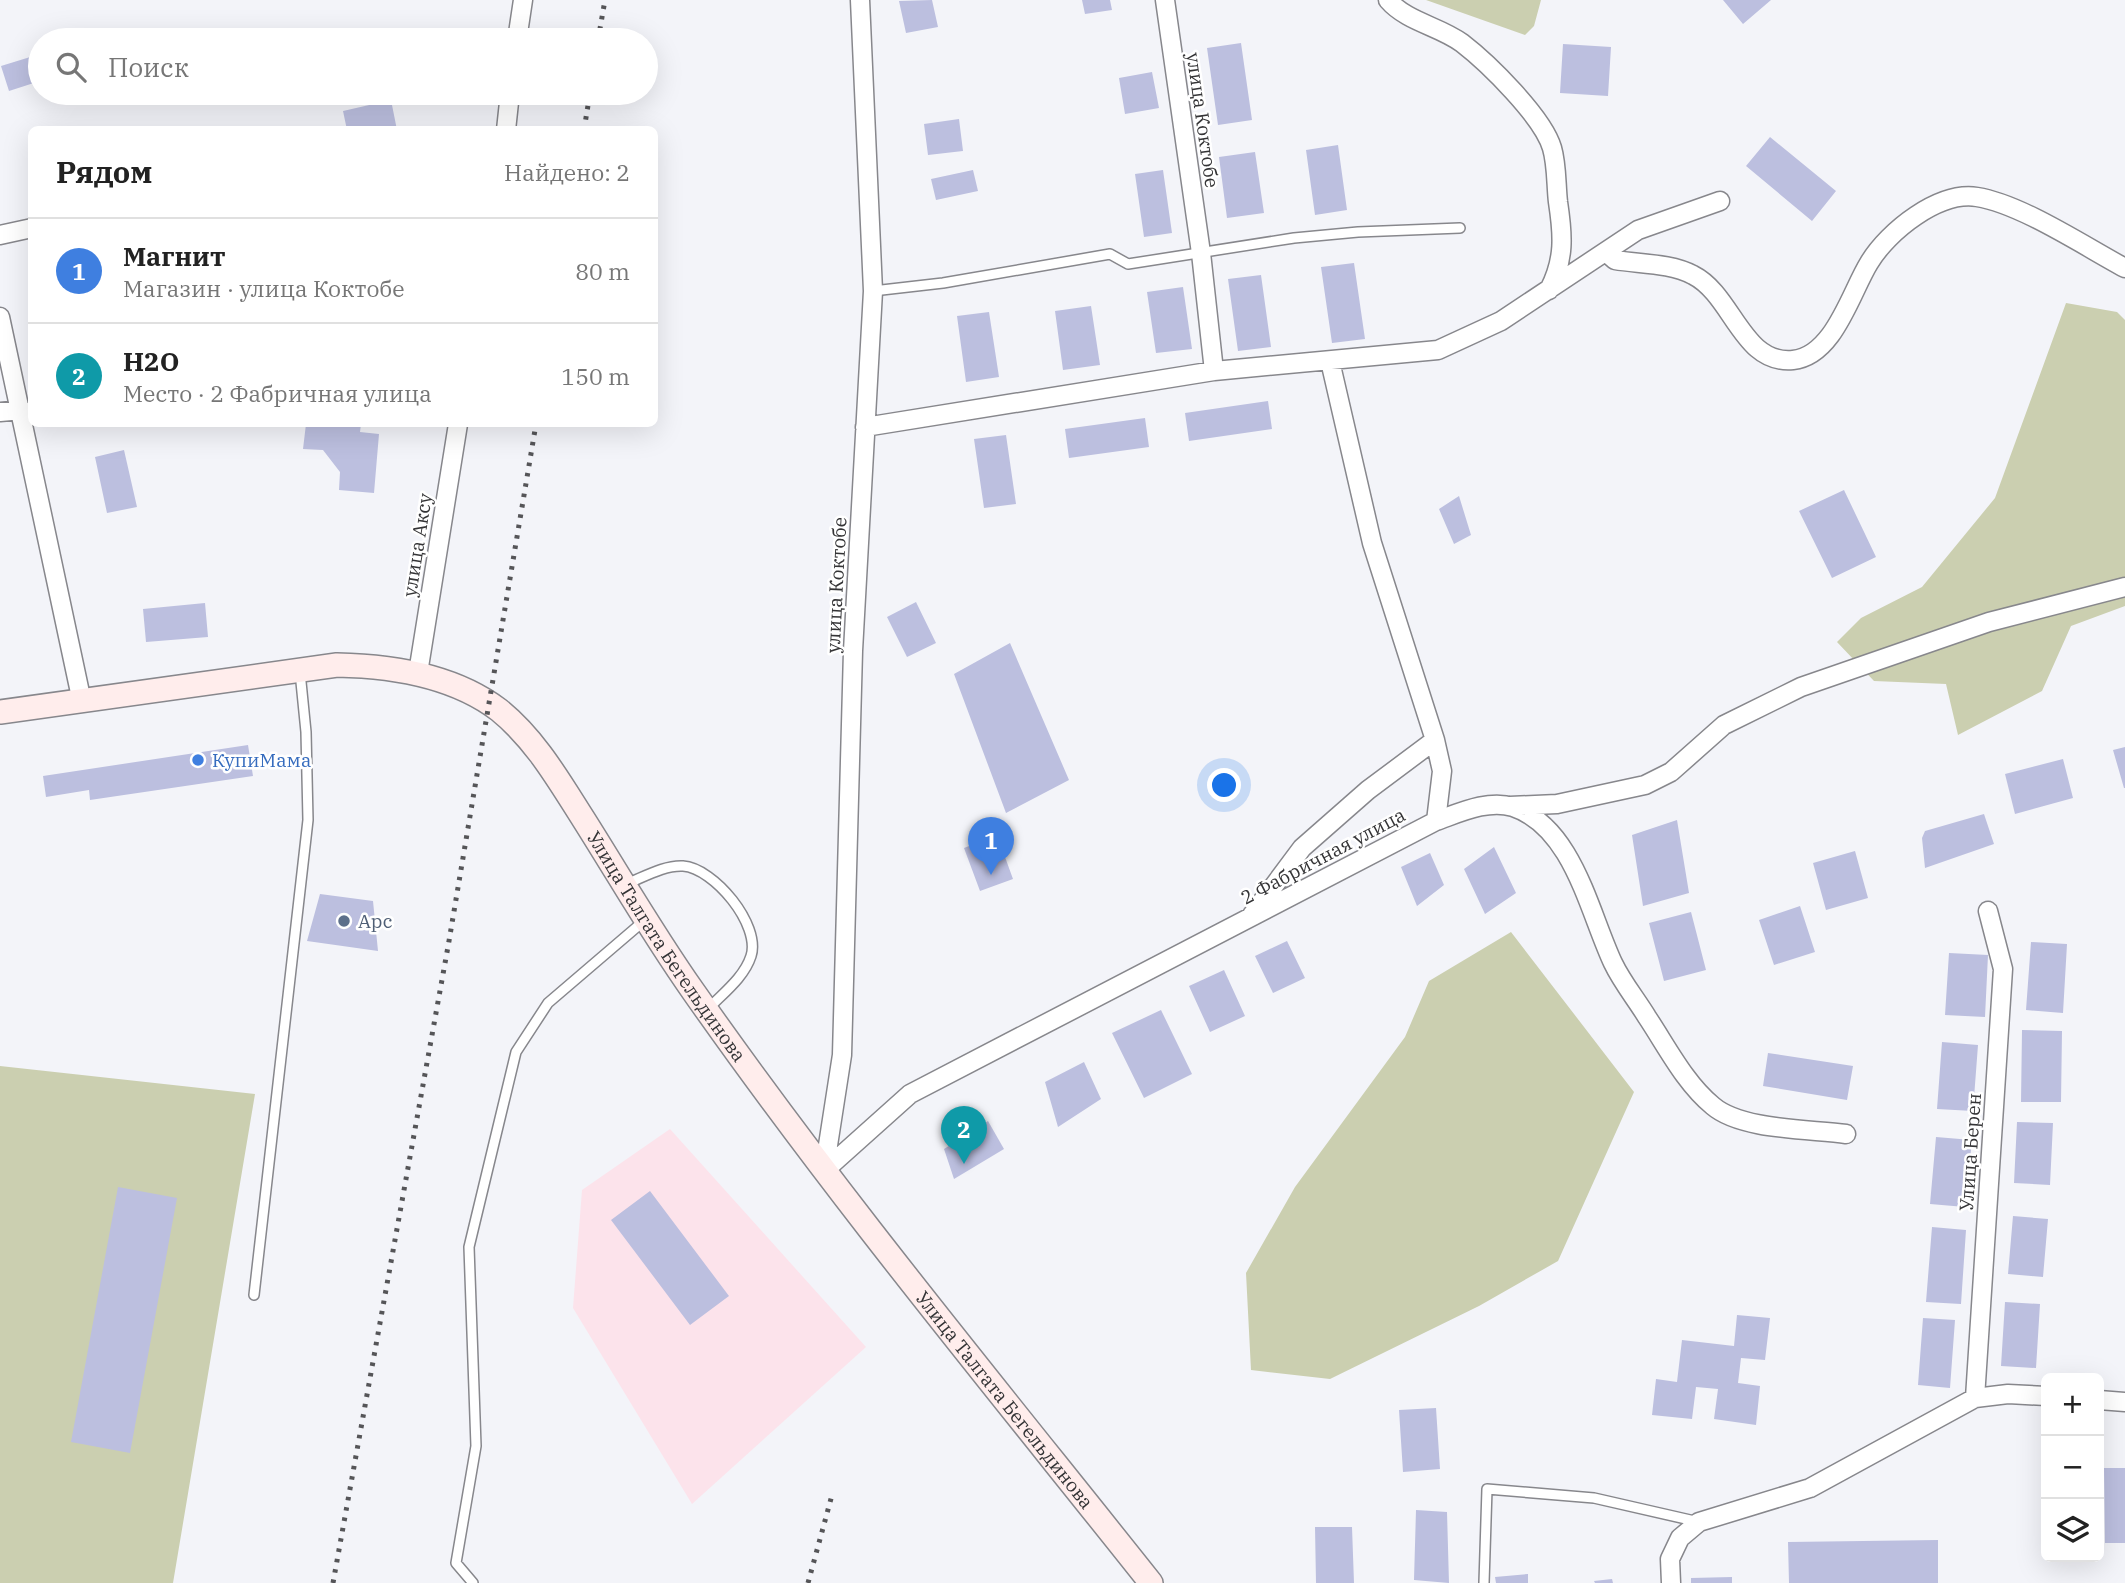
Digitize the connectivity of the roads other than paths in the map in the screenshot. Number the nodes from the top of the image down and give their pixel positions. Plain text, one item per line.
1 (523, 0) edge
2 (860, 0) edge
3 (1165, 0) edge
4 (1388, 0) edge
5 (519, 28) edge
6 (509, 105) edge
7 (506, 126) edge
8 (1720, 201) dead end
9 (1460, 228) dead end
10 (28, 229) edge
11 (0, 235) edge
12 (1201, 253) junction
13 (1607, 253) junction
14 (2125, 268) edge
15 (1549, 290) junction
16 (873, 291) junction
17 (0, 317) edge
18 (1330, 361) junction
19 (1214, 371) junction
20 (22, 410) junction
21 (0, 412) edge
22 (458, 427) edge
23 (865, 427) junction
24 (2125, 587) edge
25 (300, 670) junction
26 (418, 673) junction
27 (82, 702) junction
28 (0, 712) edge
29 (1436, 740) junction
30 (1510, 806) junction
31 (1436, 821) junction
32 (625, 885) junction
33 (1988, 911) dead end
34 (647, 919) junction
35 (1249, 919) junction
36 (707, 1010) junction
37 (1846, 1134) dead end
38 (824, 1171) junction
39 (254, 1295) dead end
40 (2041, 1396) edge
41 (1975, 1398) junction
42 (2104, 1400) edge
43 (2125, 1402) edge
44 (1699, 1522) junction
45 (473, 1583) edge
46 (1151, 1583) edge
47 (1484, 1583) edge
48 (1671, 1583) edge

1 - 5 street
2 - 16 street, улица Коктобе
3 - 12 street, улица Коктобе
4 - 15 street
6 - 7 street
8 - 13 street
9 - 12 lane
10 - 11 street
12 - 16 lane
12 - 19 street, улица Коктобе
13 - 14 street
13 - 15 street
15 - 18 street
16 - 23 street, улица Коктобе
17 - 20 street
18 - 19 street
18 - 29 street, 2 Фабричная улица
19 - 23 street
20 - 21 street
20 - 27 street
22 - 26 street, улица Аксу
23 - 38 street, улица Коктобе
24 - 30 street
25 - 26 street, Улица Талгата Бегельдинова
25 - 27 street, Улица Талгата Бегельдинова
25 - 39 lane
26 - 32 street, Улица Талгата Бегельдинова
27 - 28 street, Улица Талгата Бегельдинова
29 - 31 street, 2 Фабричная улица
29 - 35 street
30 - 31 street
30 - 37 street
31 - 35 street, 2 Фабричная улица
32 - 34 street, Улица Талгата Бегельдинова
32 - 36 lane
33 - 41 street, Улица Берен
34 - 36 street, Улица Талгата Бегельдинова
34 - 45 lane
35 - 38 street, 2 Фабричная улица
36 - 38 street, Улица Талгата Бегельдинова
38 - 46 street, Улица Талгата Бегельдинова
40 - 41 street
41 - 44 street
42 - 43 street
44 - 47 lane
44 - 48 street

